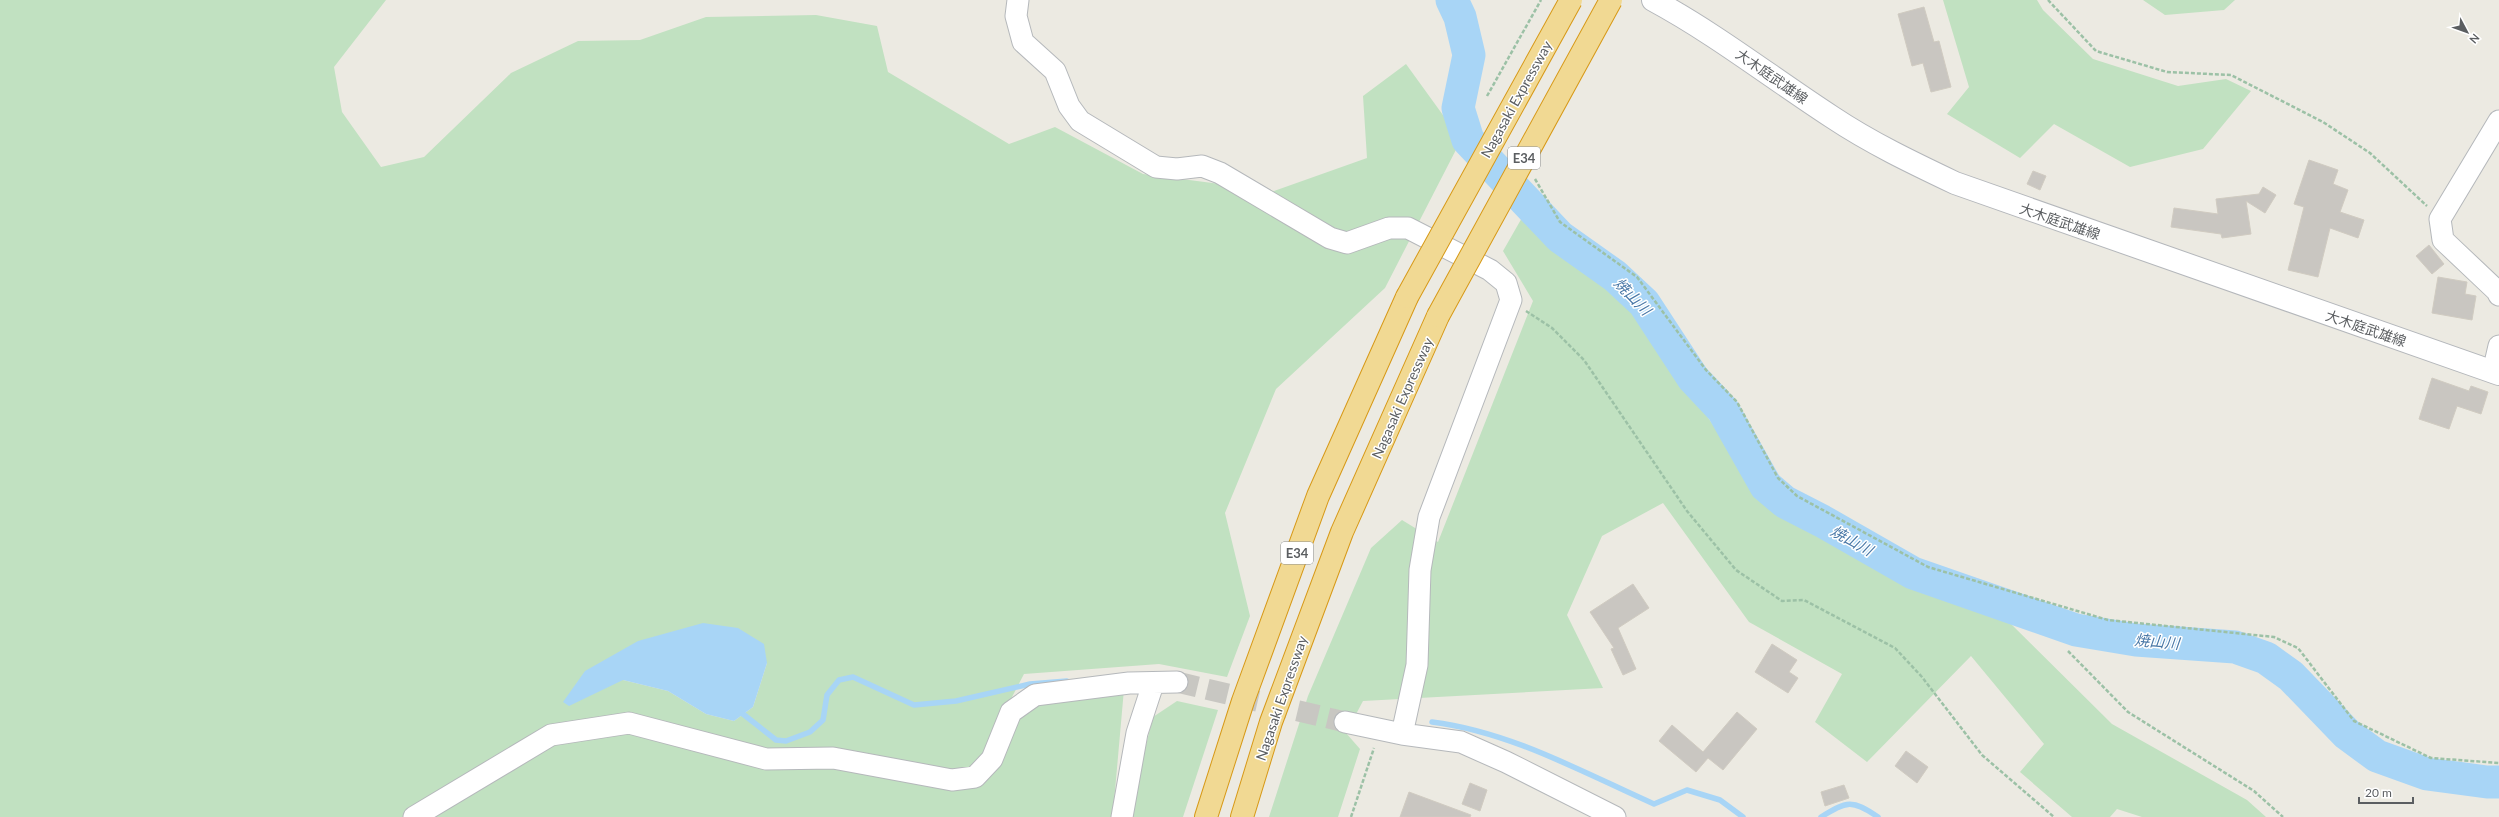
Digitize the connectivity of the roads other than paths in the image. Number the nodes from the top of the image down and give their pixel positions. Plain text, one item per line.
1 (1018, 0) edge
2 (1571, 0) edge
3 (1611, 0) edge
4 (1653, 0) edge
5 (2499, 121) edge
6 (2499, 295) edge
7 (2499, 346) edge
8 (2496, 373) edge
9 (1177, 682) tunnel mouth
10 (1152, 684) junction
11 (1345, 722) tunnel mouth
12 (1402, 734) junction
13 (414, 817) edge
14 (1122, 817) edge
15 (1206, 817) edge
16 (1242, 817) edge
17 (1615, 817) edge

1 - 12 street
2 - 15 highway, Nagasaki Expressway / E34, bridge
3 - 16 highway, Nagasaki Expressway / E34, bridge
4 - 8 main road, 大木庭武雄線
5 - 6 street
7 - 8 street
9 - 10 street
10 - 13 street
10 - 14 street
11 - 12 street
12 - 17 street

